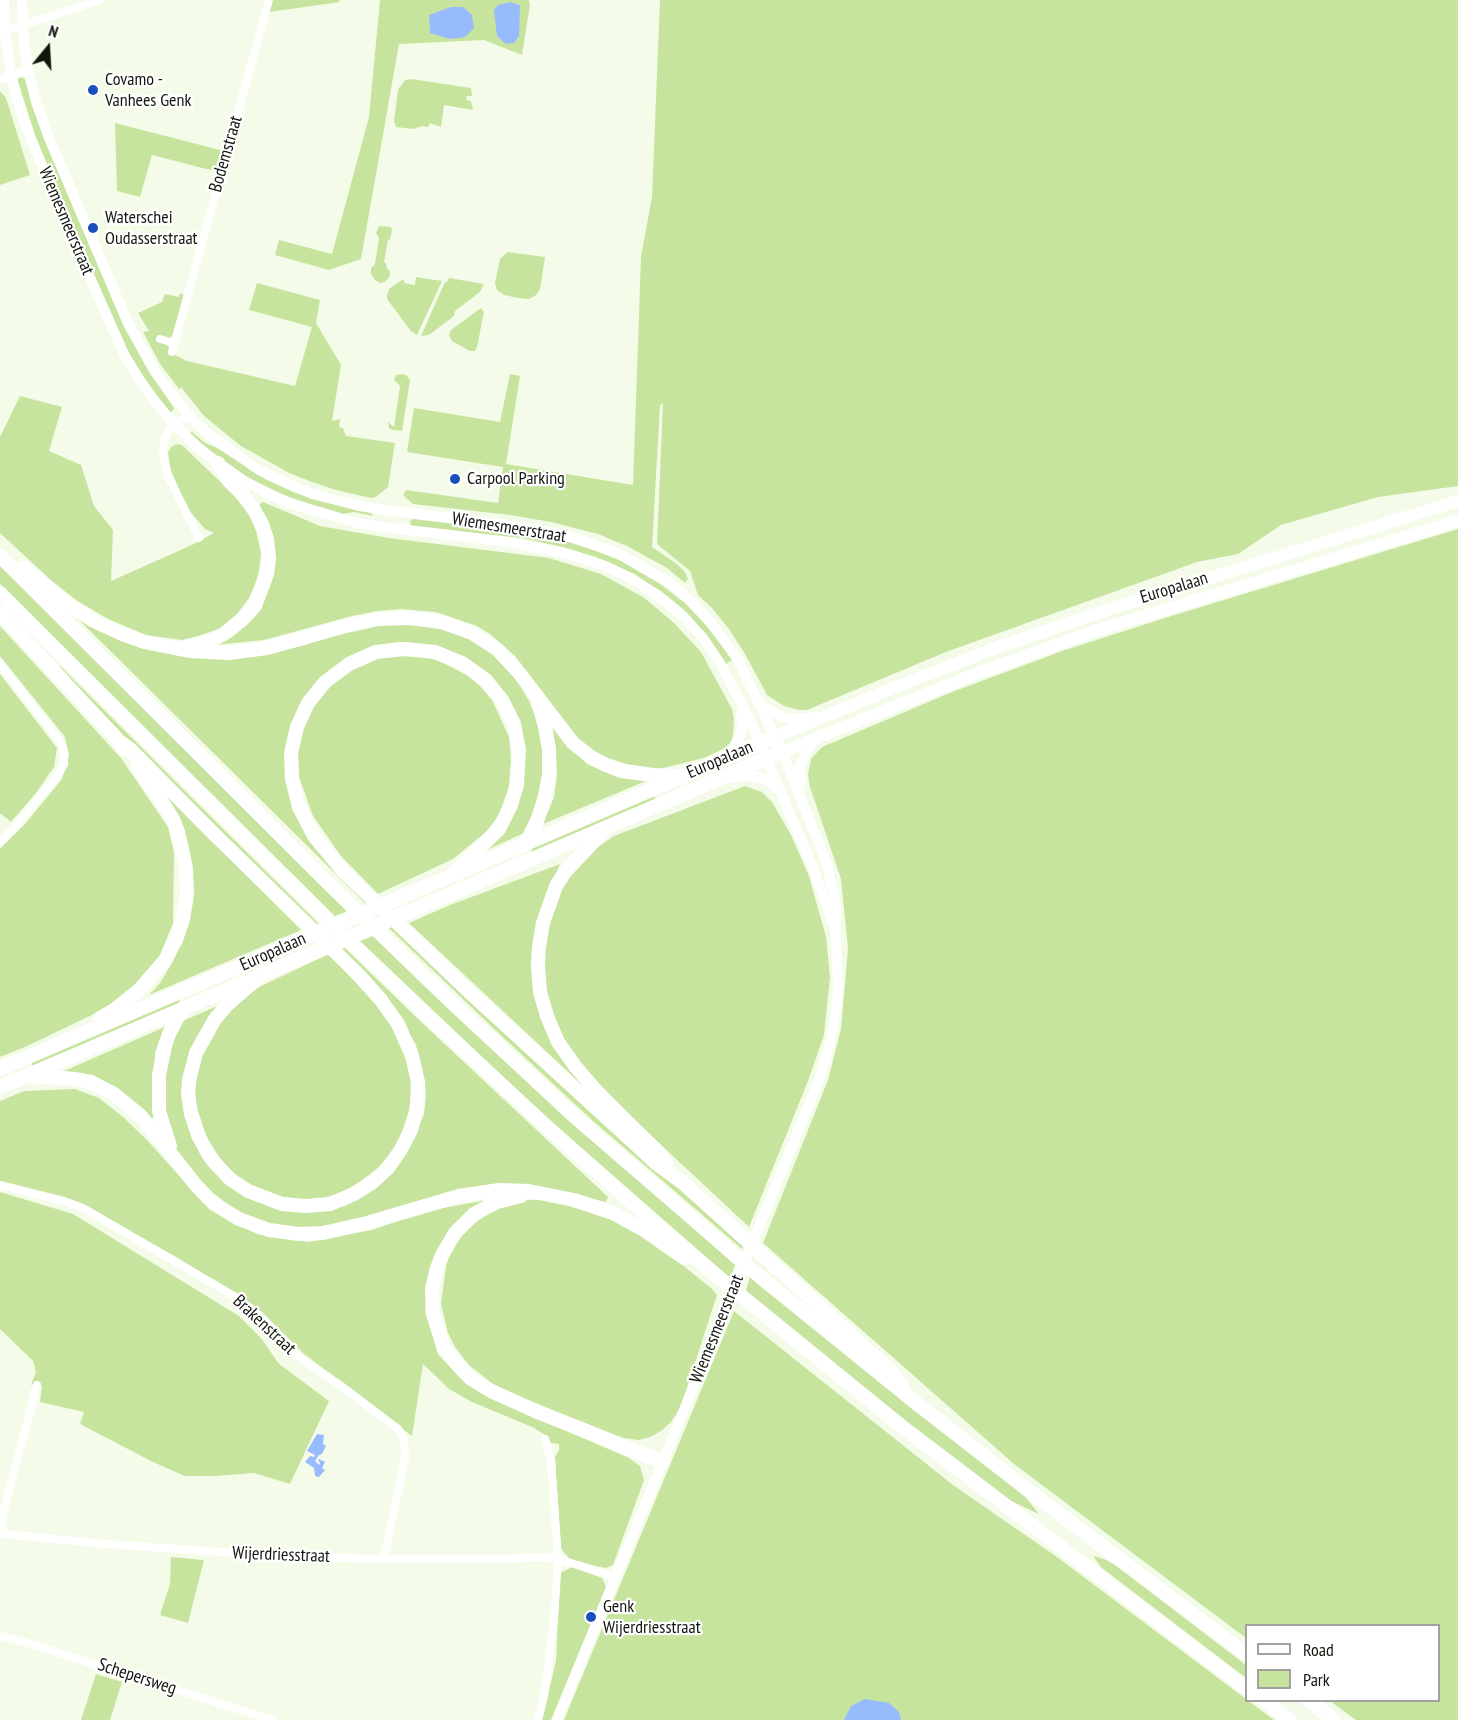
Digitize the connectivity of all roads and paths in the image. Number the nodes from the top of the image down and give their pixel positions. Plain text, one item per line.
1 (4, 0) edge
2 (22, 0) edge
3 (100, 0) edge
4 (269, 0) edge
5 (22, 26) junction
6 (2, 31) edge
7 (28, 69) junction
8 (11, 76) junction
9 (0, 80) edge
10 (160, 339) dead end
11 (174, 343) junction
12 (172, 352) dead end
13 (189, 416) junction
14 (174, 424) junction
15 (218, 463) junction
16 (1458, 501) edge
17 (1458, 521) edge
18 (198, 538) dead end
19 (0, 550) edge
20 (0, 556) edge
21 (0, 593) edge
22 (0, 613) edge
23 (177, 648) junction
24 (0, 664) edge
25 (534, 692) junction
26 (762, 706) junction
27 (744, 709) junction
28 (821, 717) junction
29 (775, 737) junction
30 (813, 740) junction
31 (119, 741) junction
32 (760, 743) junction
33 (782, 752) junction
34 (731, 756) junction
35 (767, 759) junction
36 (681, 776) junction
37 (721, 779) junction
38 (780, 791) junction
39 (799, 791) junction
40 (609, 826) junction
41 (0, 842) edge
42 (526, 843) junction
43 (497, 874) junction
44 (452, 875) junction
45 (835, 928) junction
46 (259, 976) junction
47 (208, 980) junction
48 (181, 1010) junction
49 (46, 1048) junction
50 (0, 1069) edge
51 (26, 1076) junction
52 (0, 1087) edge
53 (174, 1156) junction
54 (683, 1183) junction
55 (0, 1185) edge
56 (541, 1193) junction
57 (722, 1280) junction
58 (37, 1385) dead end
59 (916, 1403) junction
60 (545, 1439) dead end
61 (663, 1462) junction
62 (2, 1537) edge
63 (384, 1559) junction
64 (558, 1559) junction
65 (616, 1577) junction
66 (0, 1636) edge
67 (1245, 1653) edge
68 (1245, 1687) edge
69 (1265, 1702) edge
70 (1309, 1702) edge
71 (529, 1715) dead end
72 (539, 1719) edge
73 (273, 1720) edge
74 (557, 1720) edge
75 (1290, 1720) edge
76 (1334, 1720) edge

1 - 6 main road, Wiemesmeerstraat
2 - 5 main road, Wiemesmeerstraat
3 - 5 street
4 - 11 street, Bodemstraat
5 - 6 street
5 - 7 main road, Wiemesmeerstraat
6 - 8 main road, Wiemesmeerstraat
7 - 8 street
7 - 13 main road, Wiemesmeerstraat
8 - 9 street
8 - 14 main road, Wiemesmeerstraat
10 - 11 street
11 - 12 street, Bodemstraat
13 - 14 street
13 - 26 main road, Wiemesmeerstraat
14 - 15 main road, Wiemesmeerstraat
14 - 18 street
15 - 23 highway
15 - 27 main road, Wiemesmeerstraat
16 - 28 main road, Europalaan
17 - 30 main road, Europalaan
19 - 23 highway
20 - 59 highway
21 - 57 highway
22 - 31 highway
23 - 25 highway
24 - 41 street
25 - 36 highway
25 - 42 highway
26 - 28 main road
26 - 29 main road, Wiemesmeerstraat
27 - 32 main road, Wiemesmeerstraat
27 - 34 main road
28 - 29 main road, Europalaan
29 - 32 highway, Europalaan
29 - 33 main road, Wiemesmeerstraat
30 - 33 main road, Europalaan
30 - 39 main road
31 - 46 highway
31 - 49 highway
32 - 34 highway, Europalaan
32 - 35 main road, Wiemesmeerstraat
33 - 35 highway, Europalaan
33 - 39 main road, Wiemesmeerstraat
34 - 36 highway, Europalaan
35 - 37 highway, Europalaan
35 - 38 main road, Wiemesmeerstraat
36 - 42 highway, Europalaan
37 - 38 main road
37 - 40 highway, Europalaan
38 - 45 main road, Wiemesmeerstraat
39 - 45 main road, Wiemesmeerstraat
40 - 43 highway, Europalaan
40 - 54 highway
42 - 43 highway
42 - 44 highway, Europalaan
43 - 46 highway, Europalaan
44 - 47 highway, Europalaan
44 - 54 highway
45 - 61 main road, Wiemesmeerstraat
46 - 48 highway, Europalaan
47 - 48 highway
47 - 49 highway, Europalaan
48 - 51 highway, Europalaan
48 - 53 highway
49 - 50 highway, Europalaan
51 - 52 highway, Europalaan
51 - 53 highway
53 - 56 highway
54 - 59 highway
55 - 63 street, Brakenstraat
56 - 57 highway
56 - 61 highway
57 - 68 highway
58 - 62 street
59 - 67 highway
60 - 64 street
61 - 65 main road, Wiemesmeerstraat
62 - 63 street, Wijerdriesstraat
63 - 64 street, Wijerdriesstraat
64 - 65 street, Wijerdriesstraat
64 - 72 street
65 - 74 main road, Wiemesmeerstraat
66 - 73 street, Schepersweg
69 - 75 highway
70 - 76 highway
71 - 72 street

